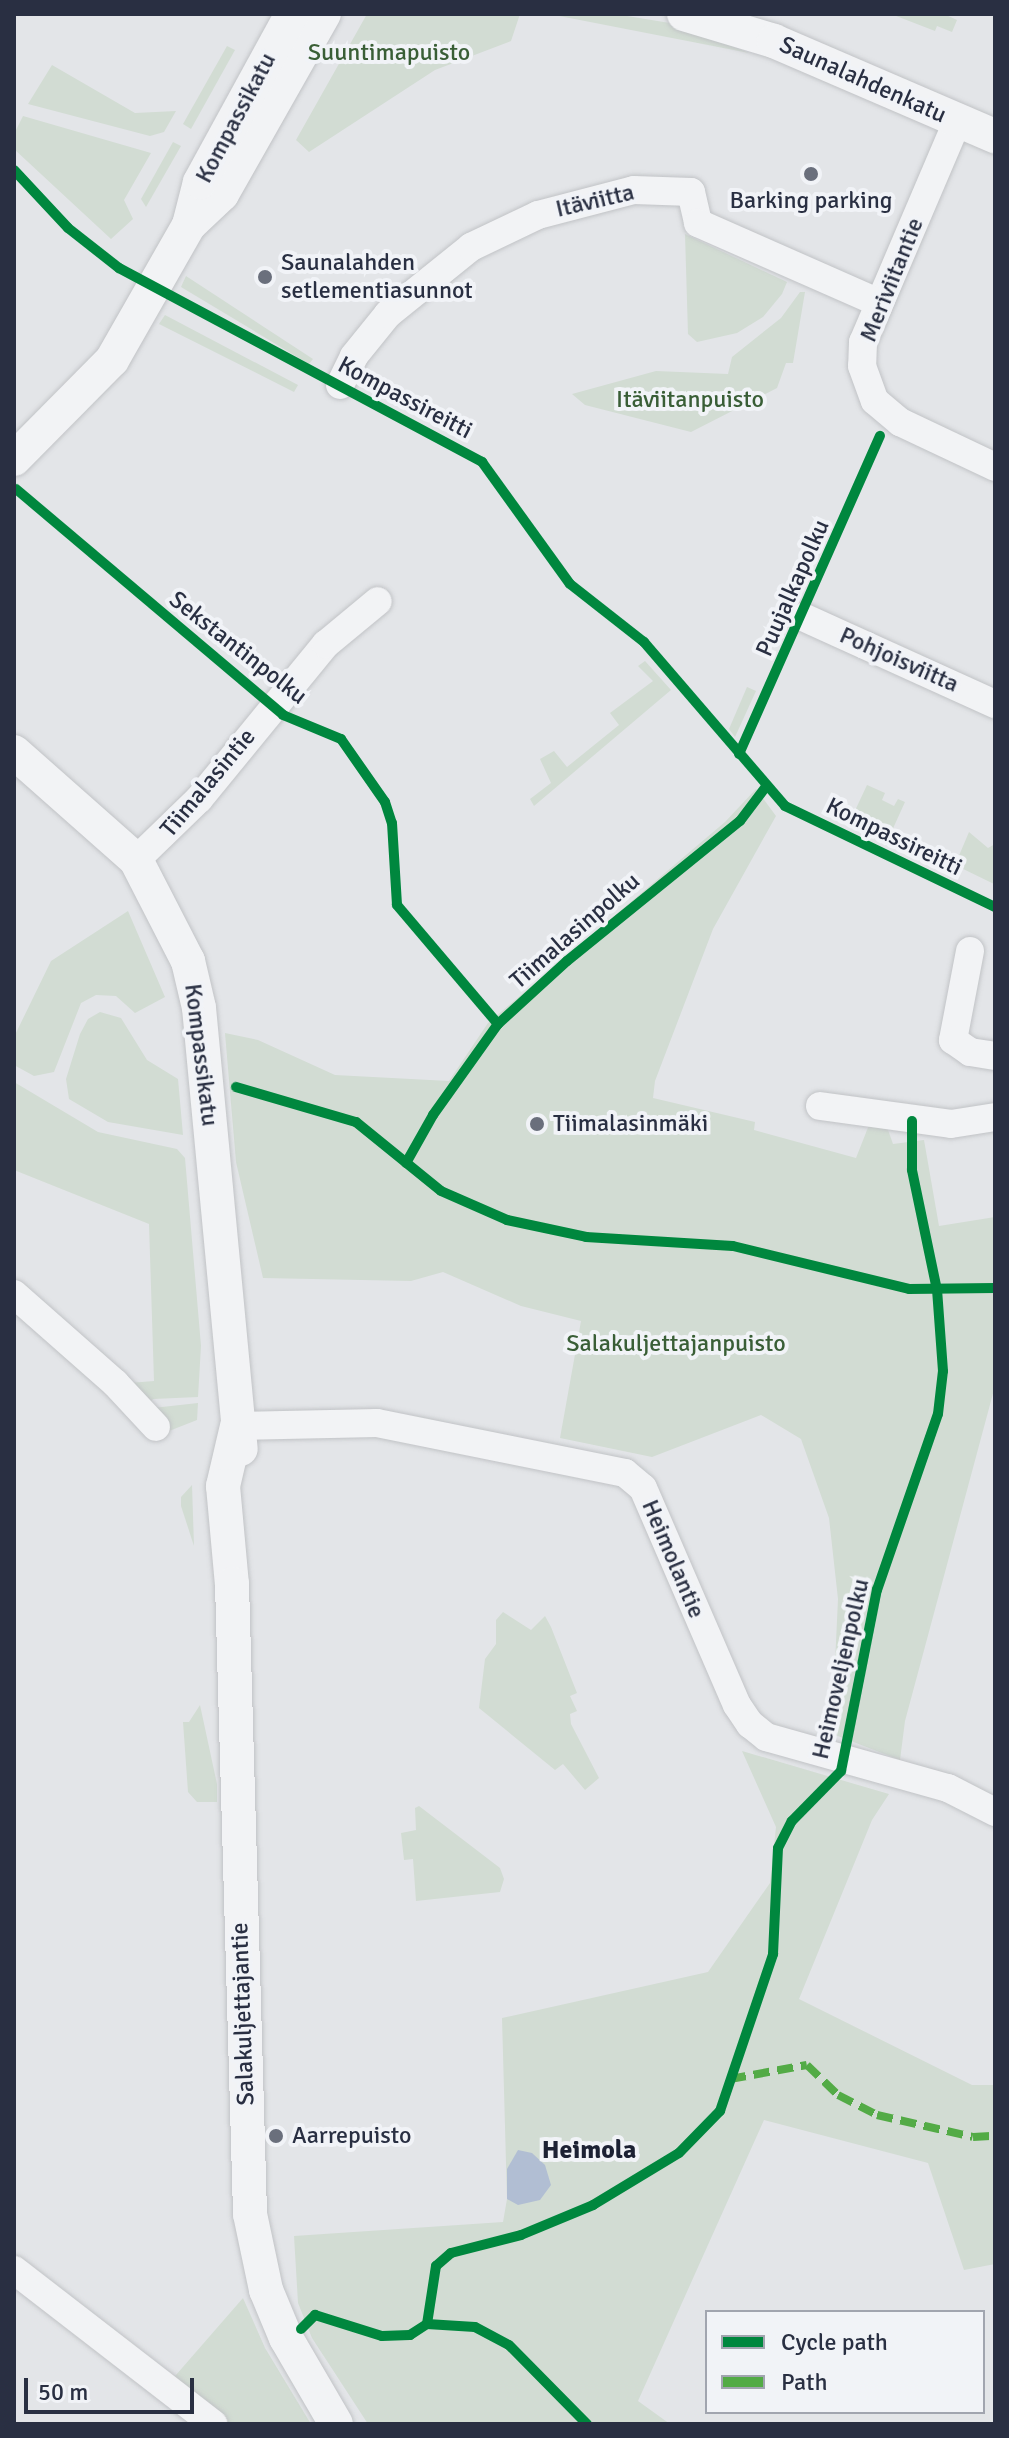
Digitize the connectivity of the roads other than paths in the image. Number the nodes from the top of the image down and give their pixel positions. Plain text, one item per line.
1 (292, 14) edge
2 (324, 14) edge
3 (684, 14) edge
4 (957, 122) junction
5 (995, 136) edge
6 (189, 225) junction
7 (879, 303) junction
8 (340, 385) dead end
9 (14, 459) edge
10 (995, 467) edge
11 (378, 601) dead end
12 (803, 617) dead end
13 (995, 704) edge
14 (14, 752) edge
15 (136, 860) junction
16 (970, 951) dead end
17 (995, 1056) edge
18 (820, 1106) dead end
19 (995, 1117) edge
20 (14, 1294) edge
21 (237, 1426) junction
22 (156, 1427) dead end
23 (995, 1812) edge
24 (14, 2270) edge
25 (213, 2424) edge
26 (336, 2424) edge

1 - 6 street, Kompassikatu
2 - 6 street, Kompassikatu
3 - 4 street, Saunalahdenkatu
4 - 5 street, Saunalahdenkatu
4 - 7 street, Meriviitantie
6 - 9 street, Kompassikatu
7 - 8 street, Itäviitta
7 - 10 street, Meriviitantie
11 - 15 street, Tiimalasintie
12 - 13 street, Pohjoisviitta
14 - 15 street, Kompassikatu
15 - 21 street, Kompassikatu
16 - 17 street
18 - 19 street
20 - 22 street
21 - 23 street, Heimolantie
21 - 26 street, Salakuljettajantie
24 - 25 street

